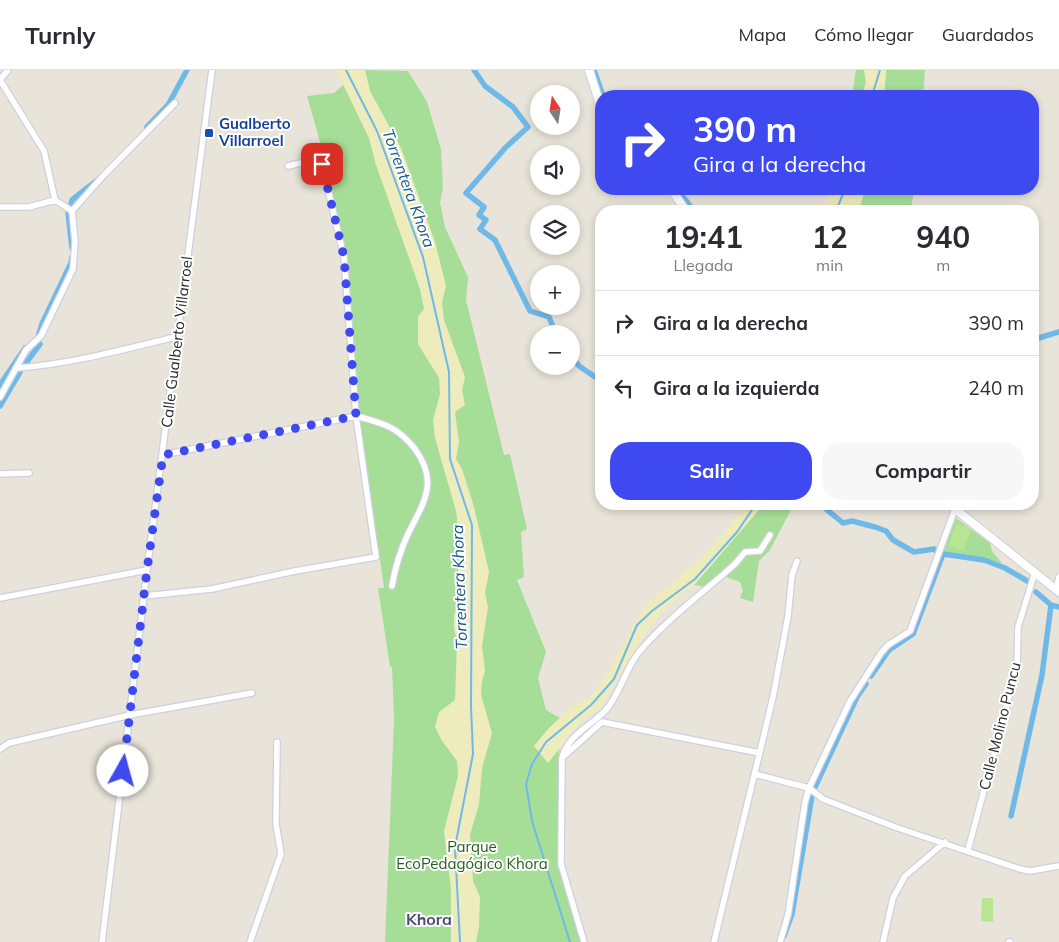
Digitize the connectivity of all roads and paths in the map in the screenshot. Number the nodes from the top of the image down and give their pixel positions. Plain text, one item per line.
1 (8, 70) edge
2 (212, 70) edge
3 (589, 70) edge
4 (596, 90) edge
5 (175, 104) dead end
6 (288, 166) dead end
7 (55, 200) junction
8 (0, 208) edge
9 (72, 211) junction
10 (179, 336) junction
11 (17, 368) junction
12 (0, 397) edge
13 (356, 416) junction
14 (163, 455) junction
15 (29, 473) dead end
16 (0, 474) edge
17 (951, 510) edge
18 (957, 510) edge
19 (770, 535) dead end
20 (798, 561) dead end
21 (147, 570) junction
22 (1035, 572) junction
23 (1059, 577) edge
24 (392, 586) dead end
25 (1058, 591) edge
26 (144, 596) junction
27 (0, 598) edge
28 (252, 693) dead end
29 (130, 715) junction
30 (276, 742) dead end
31 (0, 749) edge
32 (760, 753) junction
33 (562, 758) junction
34 (755, 774) junction
35 (809, 788) junction
36 (945, 842) junction
37 (968, 850) junction
38 (1059, 866) edge
39 (102, 942) edge
40 (250, 942) edge
41 (584, 942) edge
42 (714, 942) edge
43 (780, 942) edge
44 (883, 942) edge

1 - 7 street
2 - 10 street, Calle Gualberto Villarroel
3 - 4 street
5 - 9 street
6 - 13 street
7 - 8 street
7 - 9 street
9 - 11 street
10 - 11 street
10 - 14 street, Calle Gualberto Villarroel
11 - 12 street
13 - 14 street
13 - 24 street
13 - 26 street
14 - 21 street, Calle Gualberto Villarroel
15 - 16 street
17 - 35 street
18 - 22 street
19 - 33 street
20 - 32 street
21 - 26 street, Calle Gualberto Villarroel
21 - 27 street
22 - 25 street
22 - 37 street, Calle Molino Puncu
23 - 25 street
26 - 29 street, Calle Gualberto Villarroel
28 - 29 street
29 - 31 street
29 - 39 street, Calle Gualberto Villarroel
30 - 40 street
32 - 33 street
32 - 34 street
33 - 41 street
34 - 35 street
34 - 42 street
35 - 36 street
35 - 43 street
36 - 37 street
36 - 44 street
37 - 38 street

